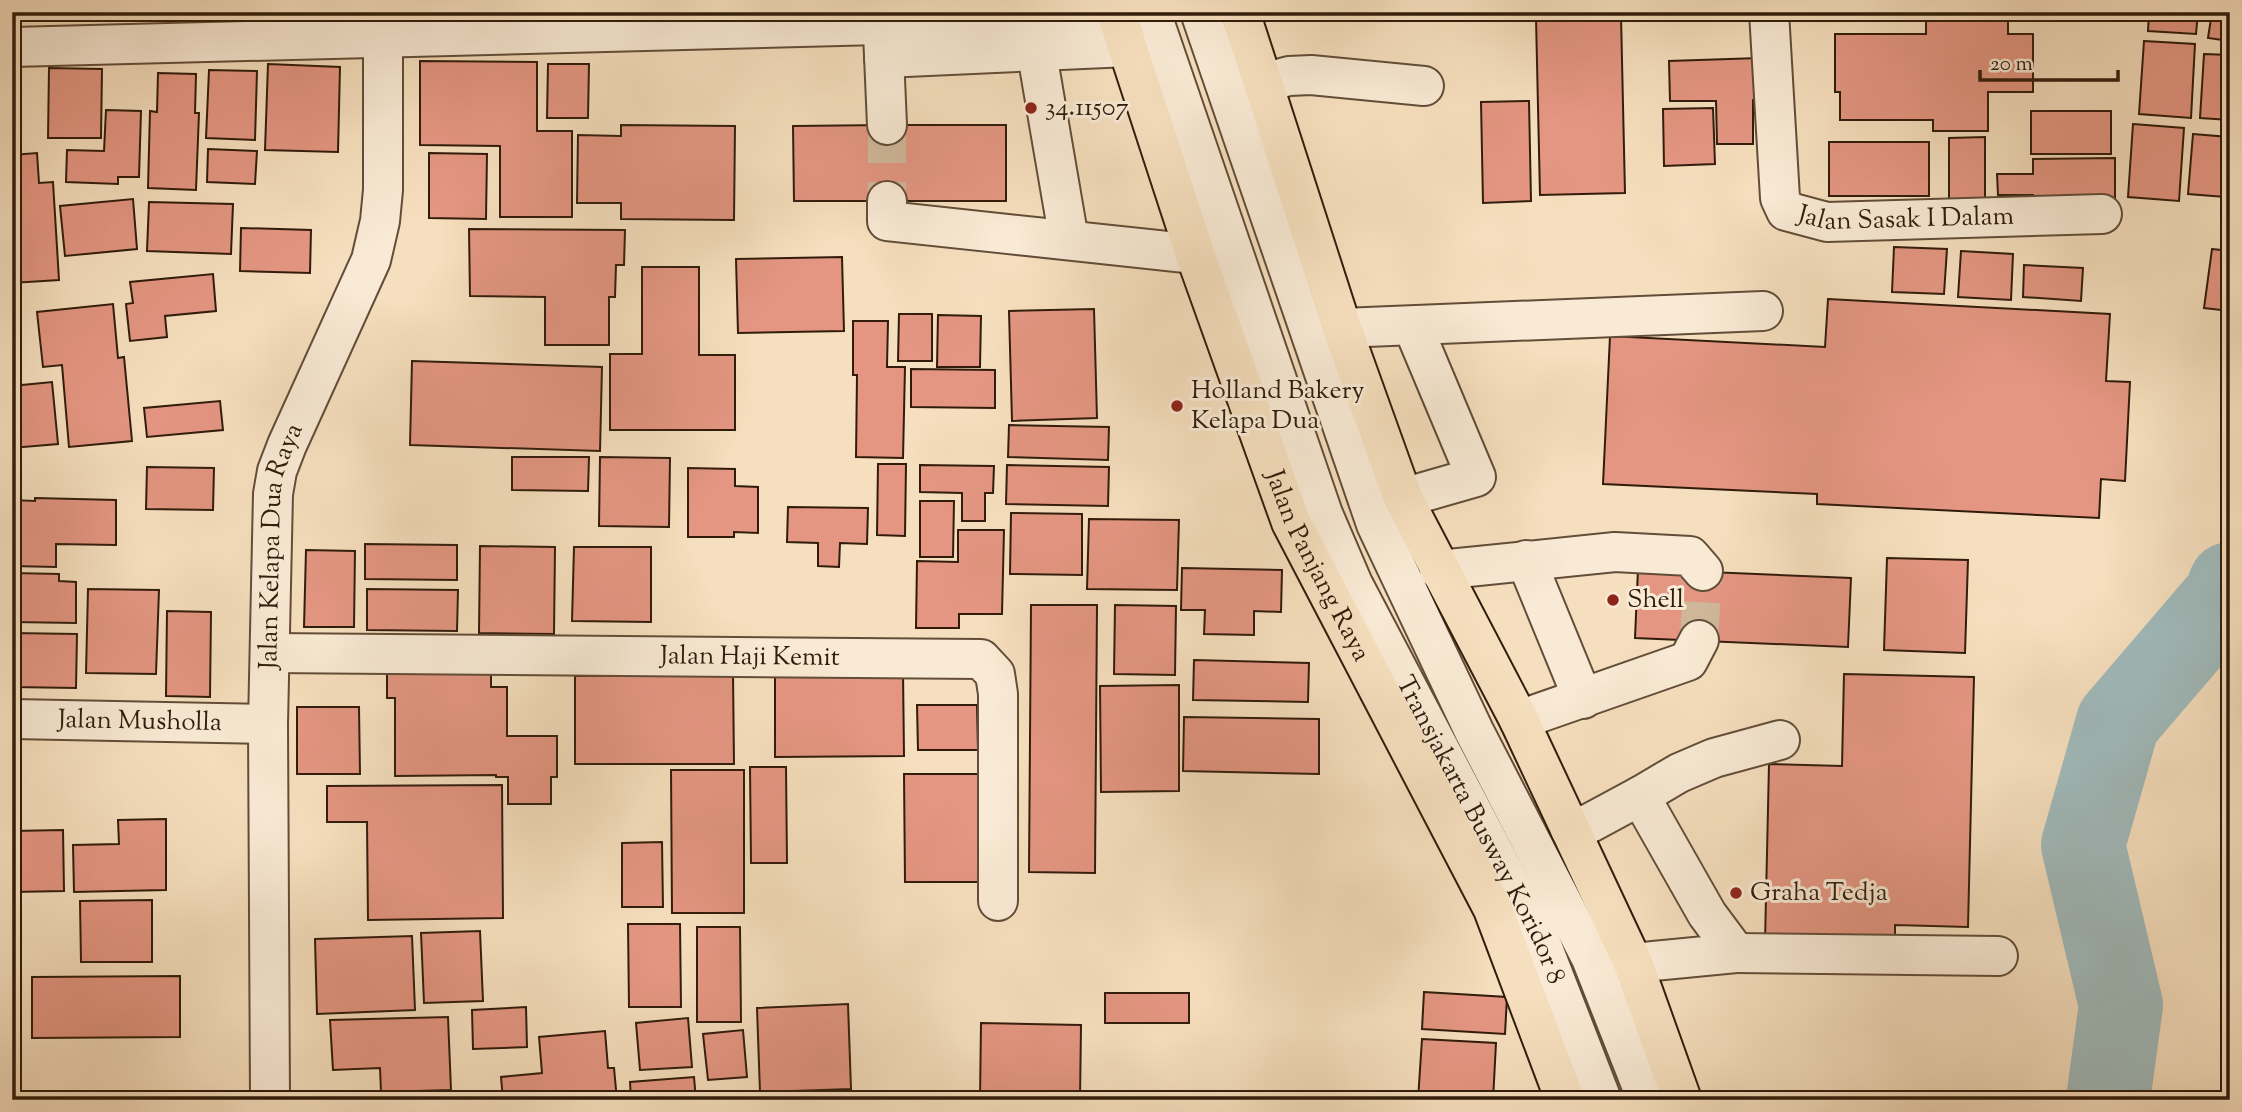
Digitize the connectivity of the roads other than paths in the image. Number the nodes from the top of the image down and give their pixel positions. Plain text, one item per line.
1 (1200, 12) edge
2 (1240, 12) edge
3 (1769, 12) edge
4 (1128, 23) edge
5 (383, 25) edge
6 (1033, 36) junction
7 (883, 41) junction
8 (12, 47) edge
9 (1263, 83) junction
10 (1424, 86) dead end
11 (887, 125) tunnel mouth
12 (887, 201) tunnel mouth
13 (2102, 214) dead end
14 (1069, 240) junction
15 (1195, 254) junction
16 (1763, 311) dead end
17 (1413, 327) junction
18 (1342, 328) junction
19 (1402, 498) junction
20 (1527, 561) junction
21 (1439, 570) junction
22 (1703, 571) dead end
23 (1699, 640) tunnel mouth
24 (270, 653) junction
25 (1583, 699) junction
26 (12, 719) edge
27 (1519, 720) junction
28 (268, 723) junction
29 (1780, 740) dead end
30 (1640, 796) junction
31 (1570, 829) junction
32 (998, 901) dead end
33 (1736, 953) junction
34 (1998, 956) dead end
35 (1633, 964) junction
36 (270, 1100) edge
37 (1565, 1100) edge
38 (1602, 1100) edge
39 (1647, 1100) edge
40 (1682, 1100) edge

1 - 39 street, Transjakarta Busway Koridor 8
2 - 9 main road
3 - 13 street, Jalan Sasak I Dalam
4 - 6 street
4 - 15 main road, Jalan Panjang Raya
4 - 38 street, Transjakarta Busway Koridor 8
5 - 7 street
5 - 8 street
5 - 24 street, Jalan Kelapa Dua Raya
6 - 7 street
6 - 14 street
7 - 11 street
9 - 10 street
9 - 18 main road
12 - 14 street
14 - 15 street
15 - 37 main road, Jalan Panjang Raya
16 - 17 street
17 - 18 street
17 - 19 street
18 - 19 main road
19 - 21 main road
20 - 21 street
20 - 22 street
20 - 25 street
21 - 27 main road
23 - 25 street
24 - 28 street, Jalan Kelapa Dua Raya
24 - 32 street, Jalan Haji Kemit
25 - 27 street
26 - 28 street, Jalan Musholla
27 - 31 main road
28 - 36 street, Jalan Kelapa Dua Raya
29 - 30 street
30 - 31 street
30 - 33 street
31 - 35 main road
33 - 34 street
33 - 35 street
35 - 40 main road

